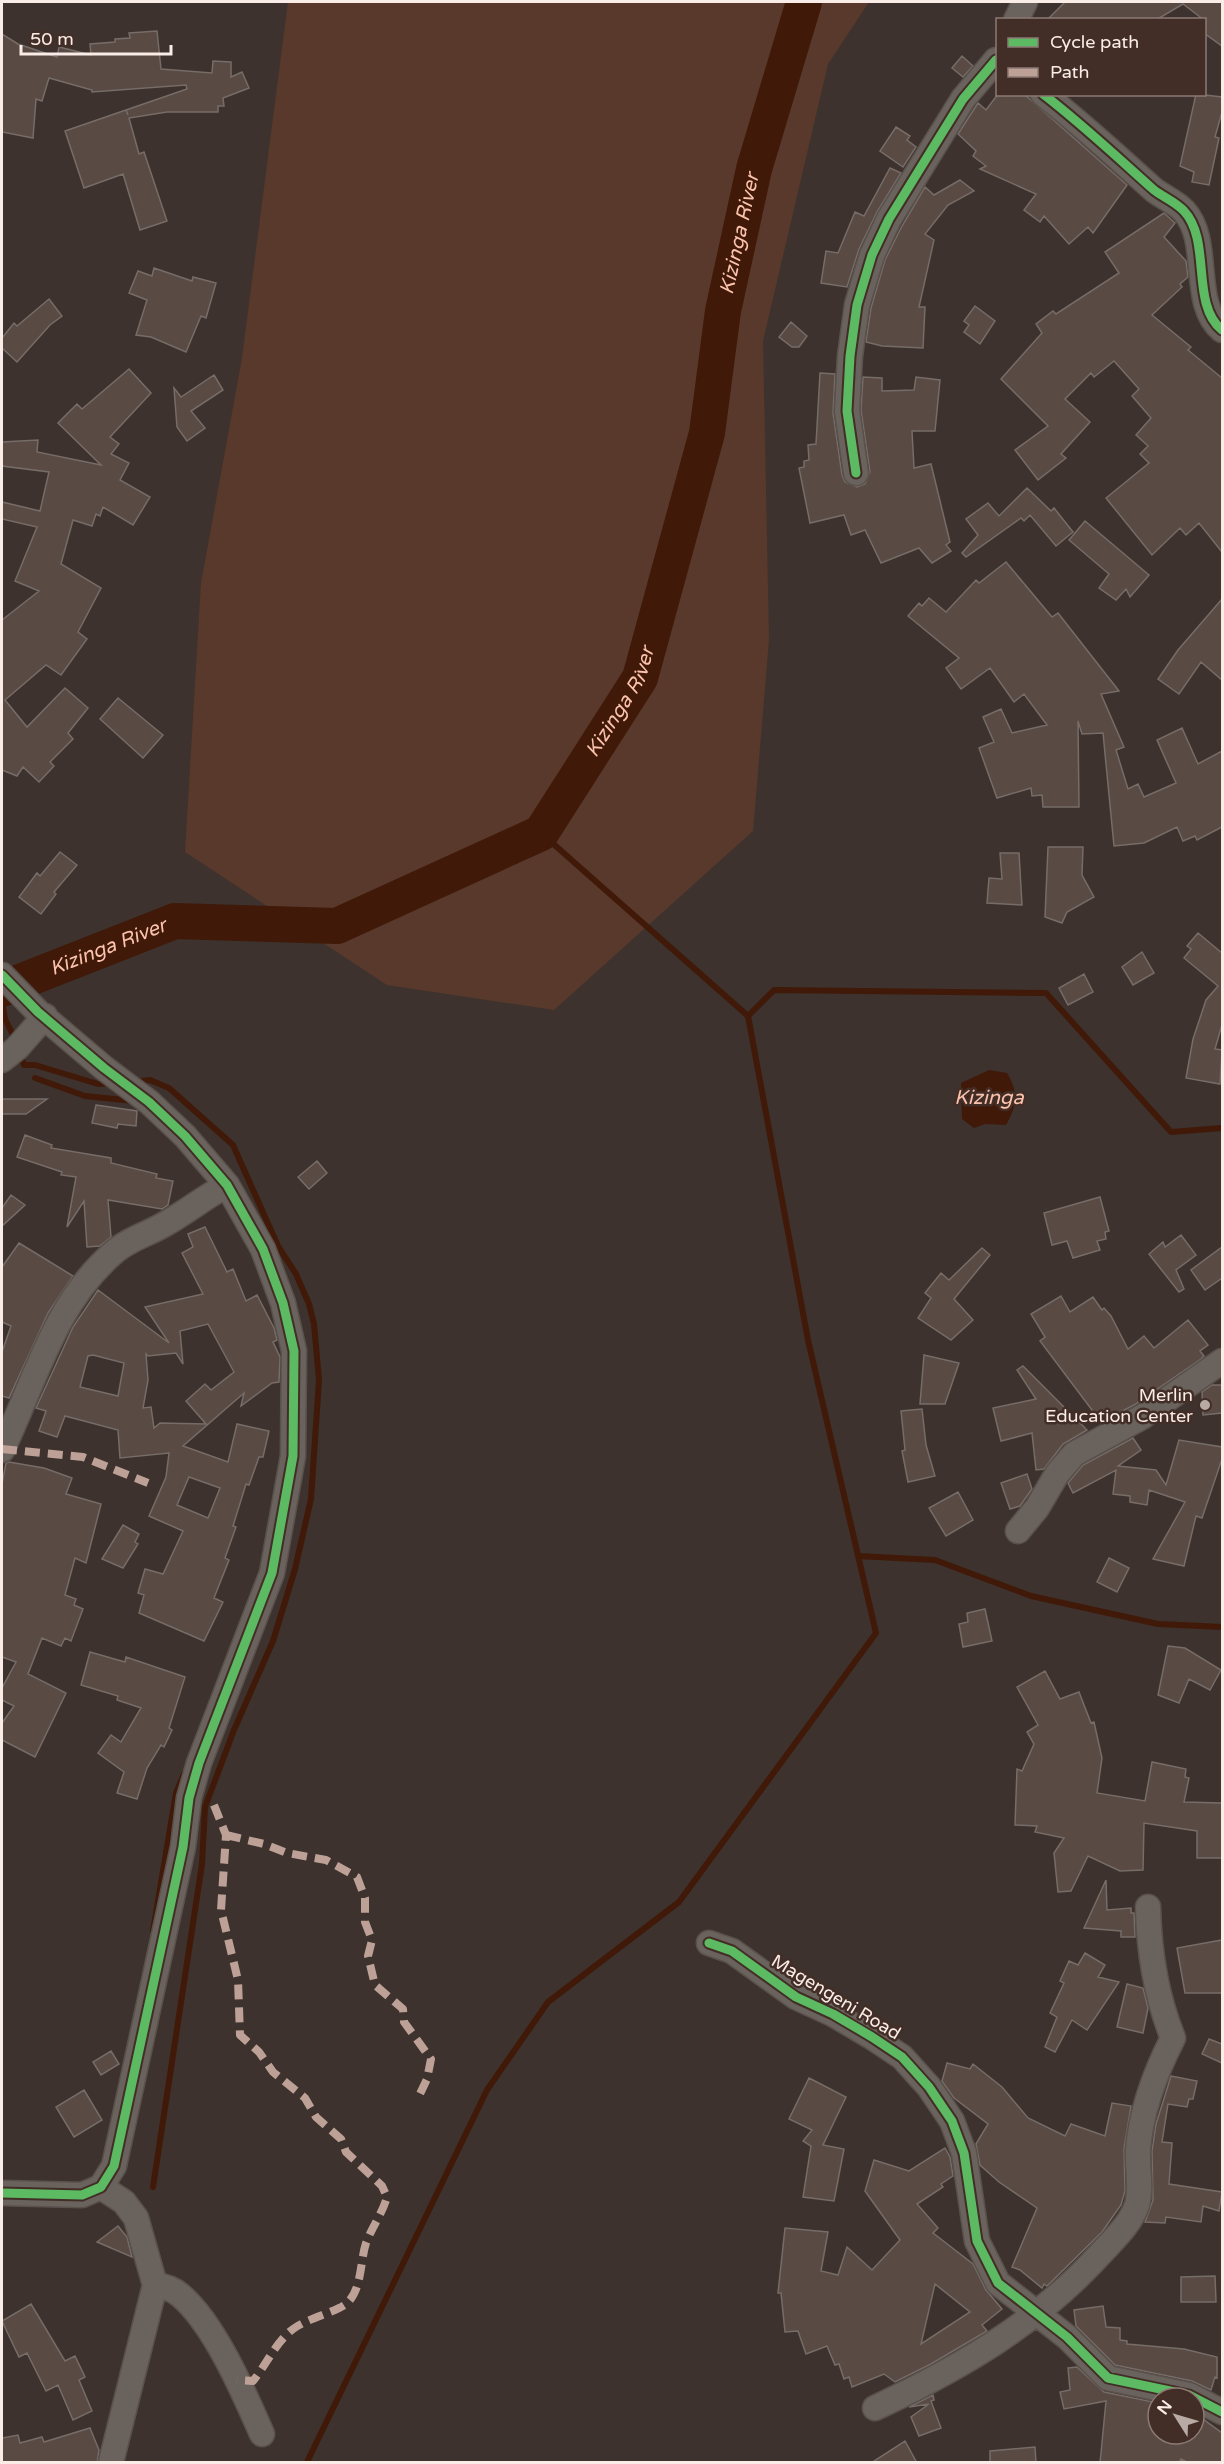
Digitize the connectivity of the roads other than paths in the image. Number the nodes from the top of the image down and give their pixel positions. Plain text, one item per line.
1 (1025, 2) edge
2 (1017, 18) edge
3 (996, 60) edge
4 (1046, 96) edge
5 (1222, 330) edge
6 (856, 473) dead end
7 (2, 975) edge
8 (41, 1014) junction
9 (2, 1060) edge
10 (227, 1185) junction
11 (1222, 1361) edge
12 (2, 1450) edge
13 (1018, 1531) dead end
14 (1148, 1907) dead end
15 (709, 1943) dead end
16 (101, 2187) junction
17 (2, 2193) edge
18 (155, 2285) junction
19 (1038, 2314) junction
20 (875, 2408) dead end
21 (1222, 2412) edge
22 (262, 2434) dead end
23 (111, 2463) edge

1 - 2 street
3 - 6 street
4 - 5 street
7 - 8 street
8 - 9 street
8 - 10 street
10 - 12 street
10 - 16 street
11 - 13 street
14 - 19 street
15 - 19 street, Magengeni Road
16 - 17 street
16 - 18 street
18 - 22 street
18 - 23 street
19 - 20 street
19 - 21 street, Magengeni Road

